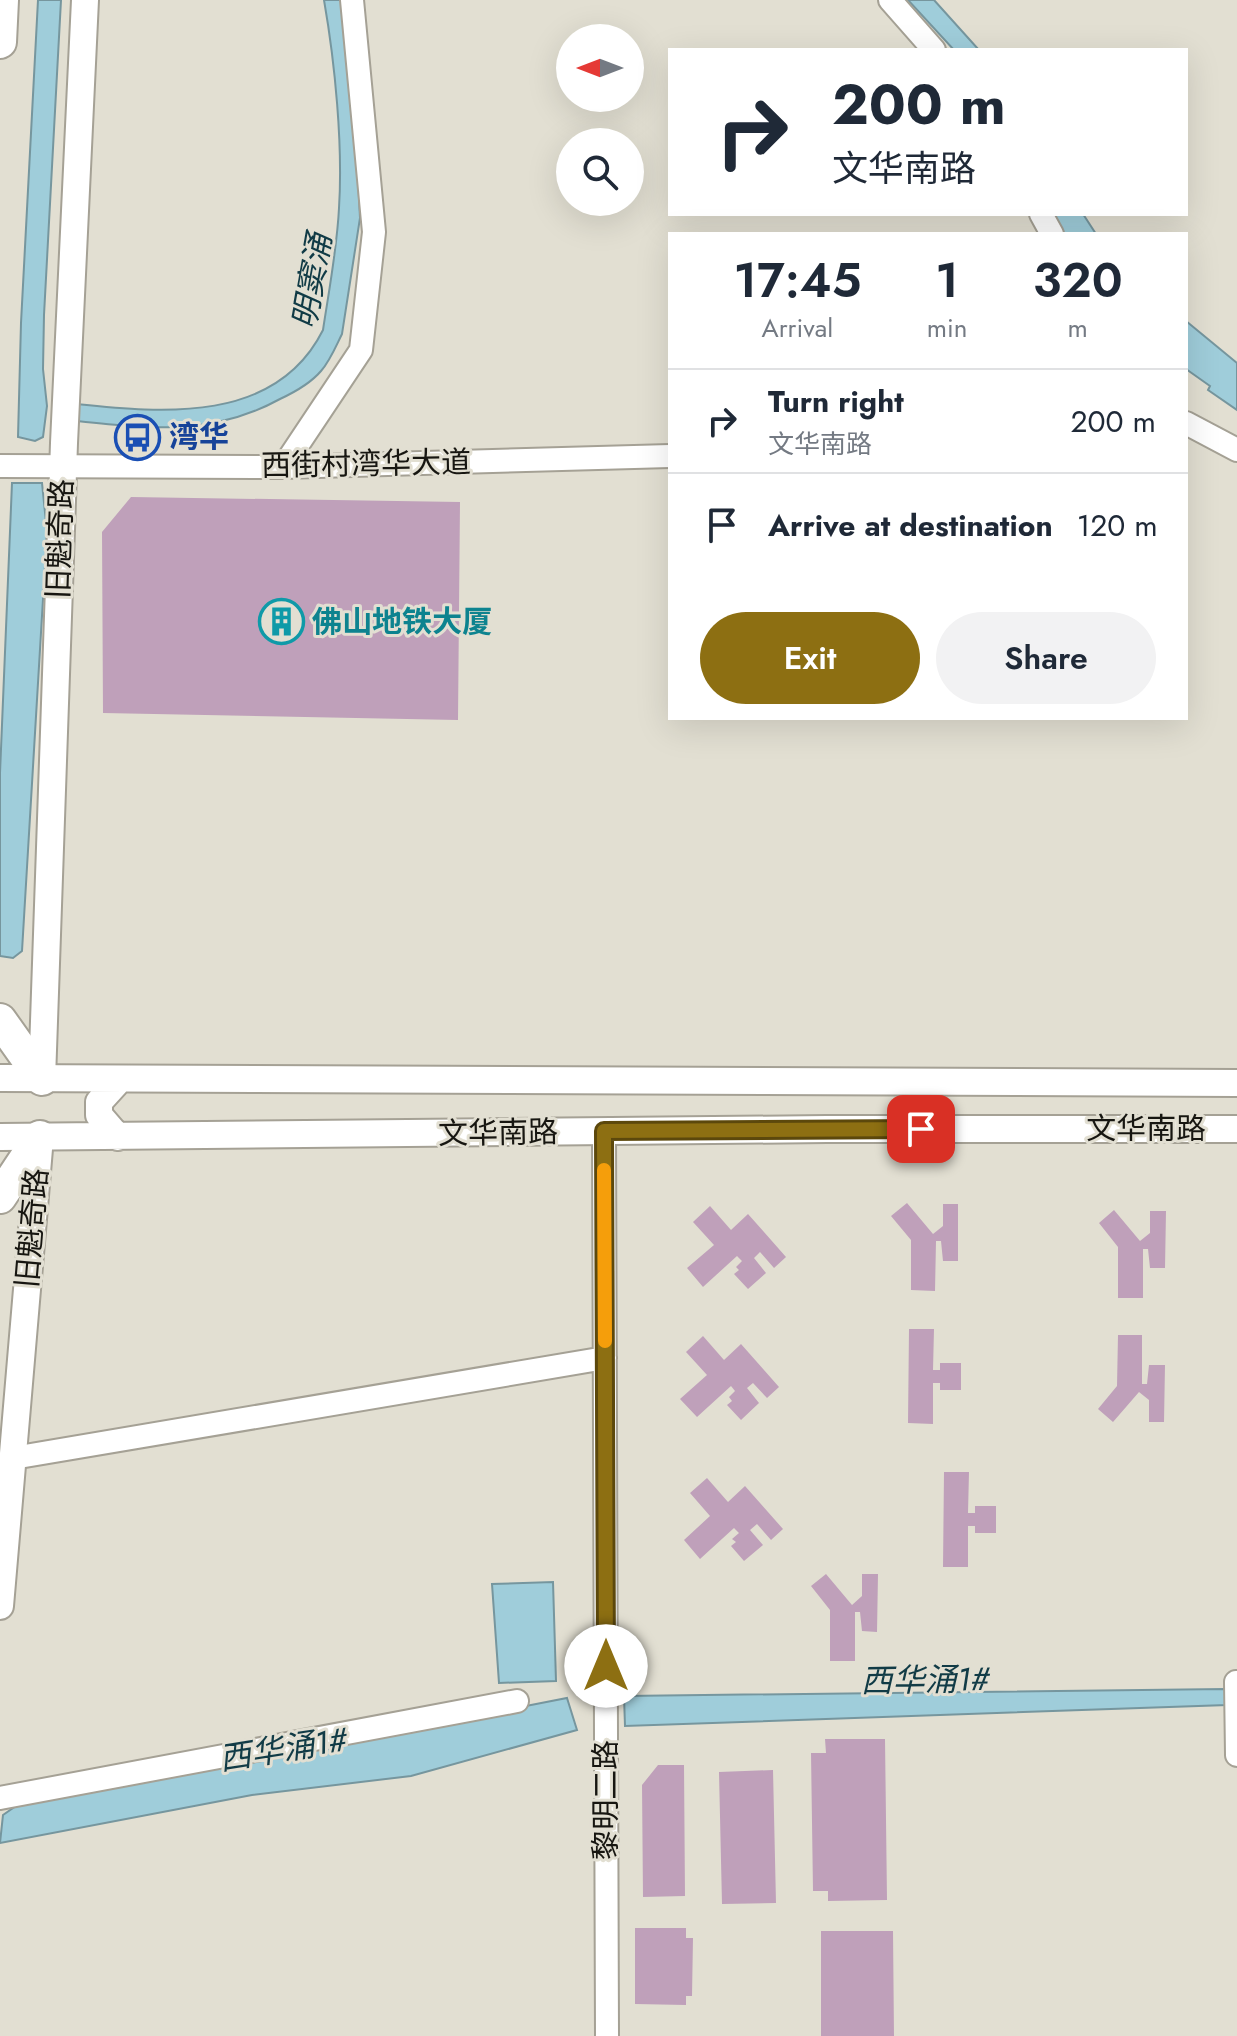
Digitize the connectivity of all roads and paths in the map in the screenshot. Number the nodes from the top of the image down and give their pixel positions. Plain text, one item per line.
1 (2, 0) edge
2 (85, 0) edge
3 (352, 0) edge
4 (890, 0) edge
5 (0, 42) edge
6 (932, 48) edge
7 (1188, 424) edge
8 (1237, 450) edge
9 (668, 456) edge
10 (0, 466) edge
11 (283, 467) junction
12 (63, 468) junction
13 (0, 1020) edge
14 (0, 1078) edge
15 (42, 1079) junction
16 (120, 1079) junction
17 (1237, 1083) edge
18 (1237, 1129) edge
19 (604, 1131) junction
20 (0, 1137) edge
21 (40, 1137) junction
22 (118, 1137) junction
23 (0, 1197) edge
24 (605, 1358) junction
25 (13, 1458) junction
26 (0, 1606) edge
27 (1236, 1682) edge
28 (517, 1701) dead end
29 (1237, 1755) edge
30 (0, 1798) edge
31 (607, 2036) edge

1 - 5 highway
2 - 12 main road, 旧魁奇路
3 - 11 street
4 - 6 street
7 - 8 street
9 - 11 street, 西街村湾华大道
10 - 12 street, 西街村湾华大道
11 - 12 street, 西街村湾华大道
12 - 15 main road, 旧魁奇路
13 - 15 highway
14 - 15 main road, 文华南路
15 - 16 main road, 文华南路
16 - 17 main road, 文华南路
16 - 22 main road
18 - 19 main road, 文华南路
19 - 22 main road, 文华南路
19 - 24 street, 黎明二路
20 - 21 main road, 文华南路
21 - 22 main road, 文华南路
21 - 23 highway
21 - 25 main road, 旧魁奇路
24 - 25 street
24 - 31 street, 黎明二路
25 - 26 main road, 旧魁奇路
27 - 29 street
28 - 30 street

